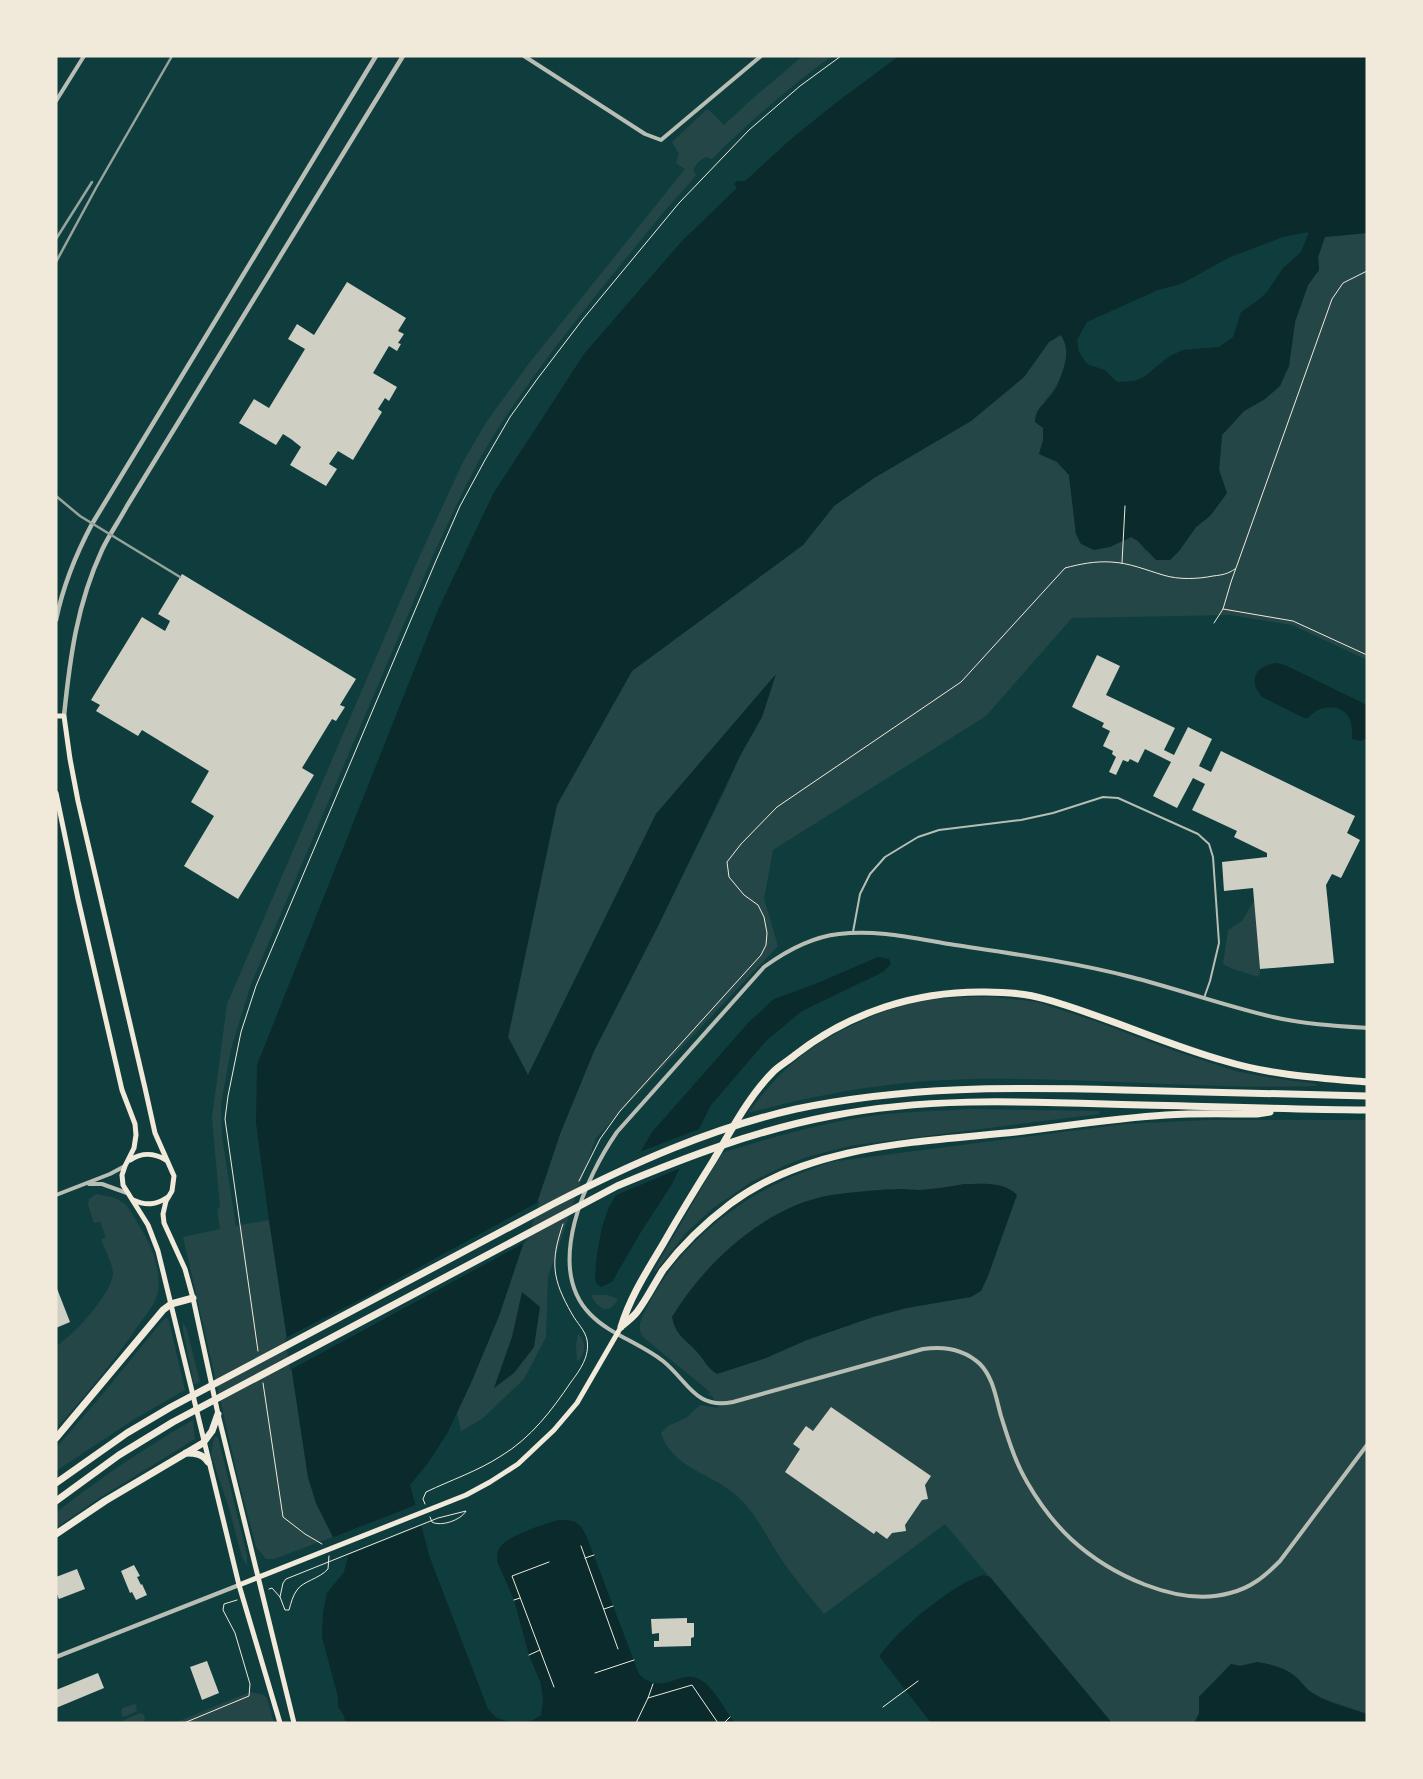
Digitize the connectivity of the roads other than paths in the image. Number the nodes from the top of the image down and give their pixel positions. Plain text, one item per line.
1 (84, 56) edge
2 (376, 56) edge
3 (403, 56) edge
4 (524, 56) edge
5 (761, 56) edge
6 (56, 101) edge
7 (56, 620) edge
8 (56, 716) edge
9 (64, 716) junction
10 (56, 793) edge
11 (853, 932) junction
12 (1204, 998) junction
13 (1367, 1028) edge
14 (1367, 1082) edge
15 (1367, 1096) edge
16 (1284, 1109) junction
17 (1367, 1110) edge
18 (167, 1160) junction
19 (126, 1164) junction
20 (87, 1184) junction
21 (56, 1195) edge
22 (129, 1196) junction
23 (168, 1197) junction
24 (193, 1298) junction
25 (171, 1304) junction
26 (619, 1330) junction
27 (218, 1414) junction
28 (56, 1438) edge
29 (203, 1443) junction
30 (1367, 1444) edge
31 (186, 1453) junction
32 (208, 1462) junction
33 (56, 1483) edge
34 (56, 1501) edge
35 (56, 1534) edge
36 (258, 1578) junction
37 (239, 1585) junction
38 (56, 1658) edge
39 (280, 1723) edge
40 (294, 1723) edge

1 - 6 street
2 - 7 street
3 - 9 street
4 - 5 street
8 - 9 main road
9 - 18 main road
10 - 19 main road
11 - 12 street
11 - 12 lane
11 - 26 street
12 - 13 street
14 - 26 highway
15 - 33 highway
16 - 17 highway
16 - 26 highway
16 - 34 highway
18 - 19 main road
18 - 23 main road
19 - 20 street
19 - 22 main road
20 - 21 street
20 - 22 street
22 - 23 main road
22 - 25 main road
23 - 24 main road
24 - 25 highway
24 - 27 main road
25 - 28 highway
25 - 29 main road
26 - 30 street
26 - 36 main road
27 - 29 highway
27 - 36 main road
29 - 31 highway
29 - 32 main road
31 - 32 highway
31 - 35 highway
32 - 37 main road
36 - 37 main road
36 - 40 main road
37 - 38 street
37 - 39 main road

